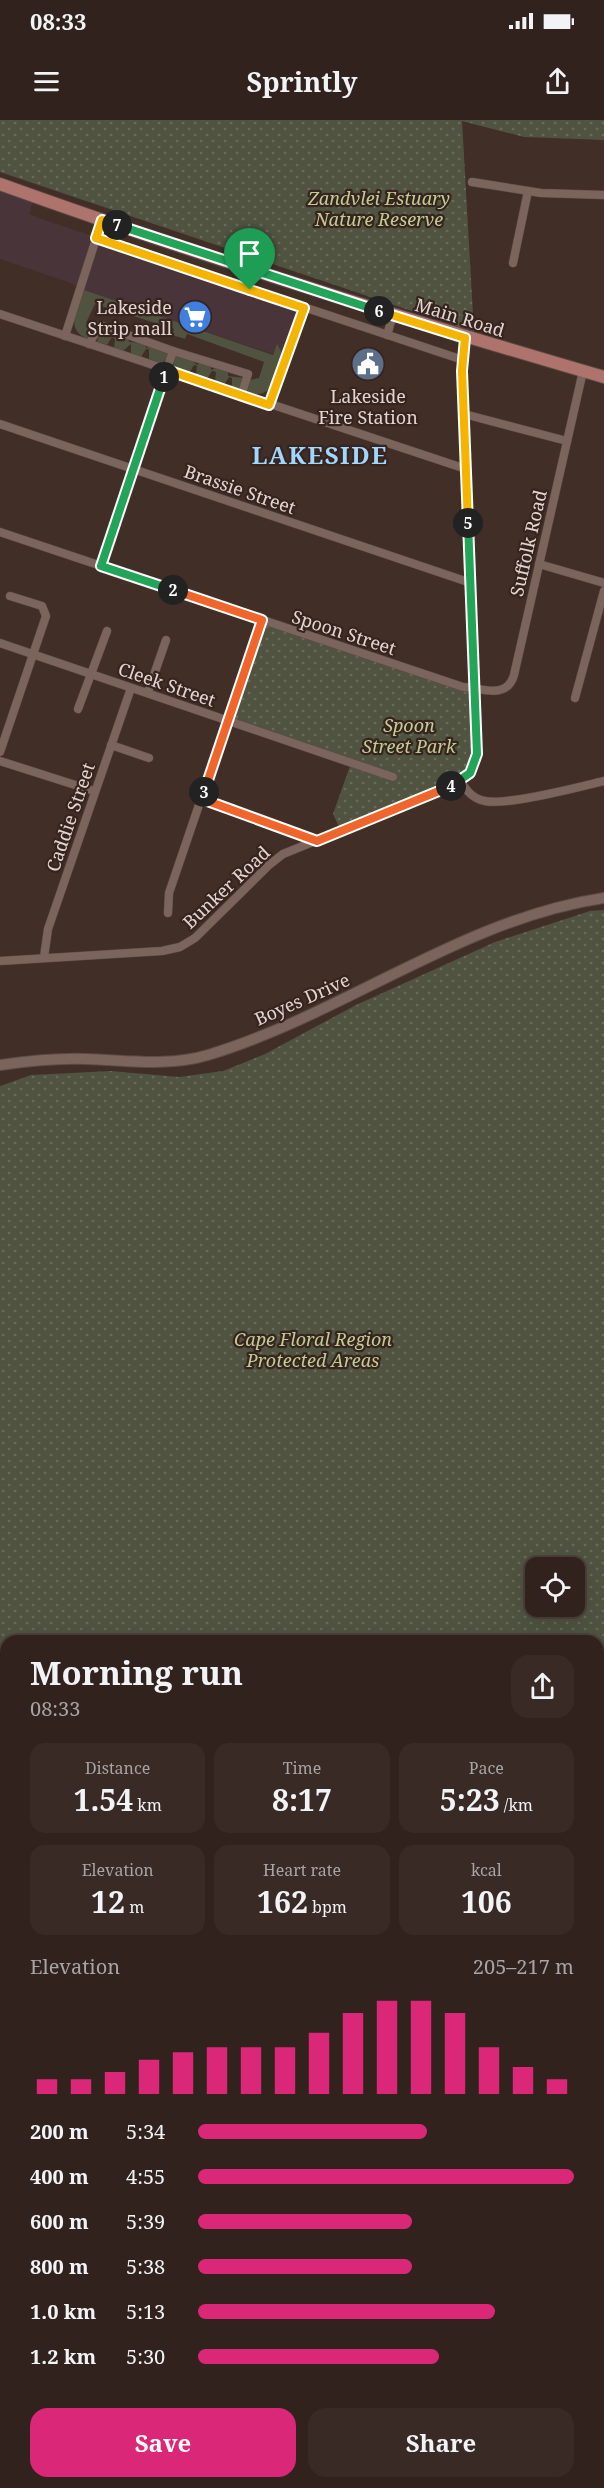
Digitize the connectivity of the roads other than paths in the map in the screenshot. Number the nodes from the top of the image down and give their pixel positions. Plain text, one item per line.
1 (472, 182) dead end
2 (0, 184) edge
3 (528, 191) junction
4 (604, 195) edge
5 (102, 220) junction
6 (96, 238) junction
7 (513, 263) dead end
8 (304, 308) junction
9 (0, 314) edge
10 (393, 315) junction
11 (387, 335) junction
12 (65, 336) junction
13 (465, 338) junction
14 (89, 344) junction
15 (172, 354) junction
16 (463, 360) junction
17 (167, 370) junction
18 (583, 371) junction
19 (604, 377) edge
20 (241, 396) junction
21 (269, 405) junction
22 (464, 414) junction
23 (0, 424) edge
24 (567, 441) junction
25 (134, 469) junction
26 (466, 469) junction
27 (0, 532) edge
28 (539, 564) junction
29 (101, 566) junction
30 (471, 583) junction
31 (604, 583) edge
32 (604, 591) edge
33 (10, 596) dead end
34 (262, 620) junction
35 (107, 631) dead end
36 (166, 640) dead end
37 (0, 644) edge
38 (34, 654) junction
39 (91, 674) junction
40 (131, 688) junction
41 (475, 688) junction
42 (148, 693) junction
43 (575, 698) dead end
44 (78, 709) dead end
45 (228, 721) junction
46 (111, 745) junction
47 (0, 752) edge
48 (149, 758) dead end
49 (0, 761) edge
50 (393, 777) dead end
51 (604, 781) edge
52 (461, 782) junction
53 (94, 791) junction
54 (202, 799) junction
55 (317, 841) junction
56 (604, 898) edge
57 (168, 913) dead end
58 (45, 957) junction
59 (0, 961) edge
60 (0, 1065) edge

1 - 3 street
2 - 5 main road, Main Road
3 - 4 street
3 - 7 street
5 - 6 street
5 - 10 main road, Main Road
6 - 8 street
6 - 12 street
8 - 11 street
8 - 21 street
9 - 12 street
10 - 11 street
10 - 13 main road, Main Road
11 - 16 street
12 - 14 street
13 - 16 street
13 - 18 main road, Main Road
14 - 15 street
14 - 17 street
15 - 17 street
15 - 20 street
16 - 22 street
17 - 20 street
17 - 25 street
18 - 19 main road, Main Road
18 - 24 street, Suffolk Road
20 - 21 street
21 - 26 street
22 - 24 street
22 - 26 street
23 - 25 street, Brassie Street
24 - 28 street, Suffolk Road
25 - 29 street
25 - 30 street, Brassie Street
26 - 30 street
27 - 29 street, Spoon Street
28 - 31 street
28 - 41 street, Suffolk Road
29 - 34 street, Spoon Street
30 - 41 street
32 - 43 street
33 - 38 street
34 - 41 street, Spoon Street
34 - 45 street
35 - 39 street
36 - 42 street
37 - 38 street, Cleek Street
38 - 39 street, Cleek Street
38 - 47 street
39 - 40 street, Cleek Street
39 - 44 street
40 - 42 street, Cleek Street
40 - 46 street, Caddie Street
41 - 52 street
42 - 45 street, Cleek Street
45 - 50 street, Cleek Street
45 - 54 street
46 - 48 street
46 - 53 street, Caddie Street
49 - 53 street
51 - 52 street
52 - 55 street, Bunker Road
53 - 58 street, Caddie Street
54 - 55 street
54 - 57 street
55 - 58 street, Bunker Road
56 - 60 main road, Boyes Drive
58 - 59 street, Bunker Road

